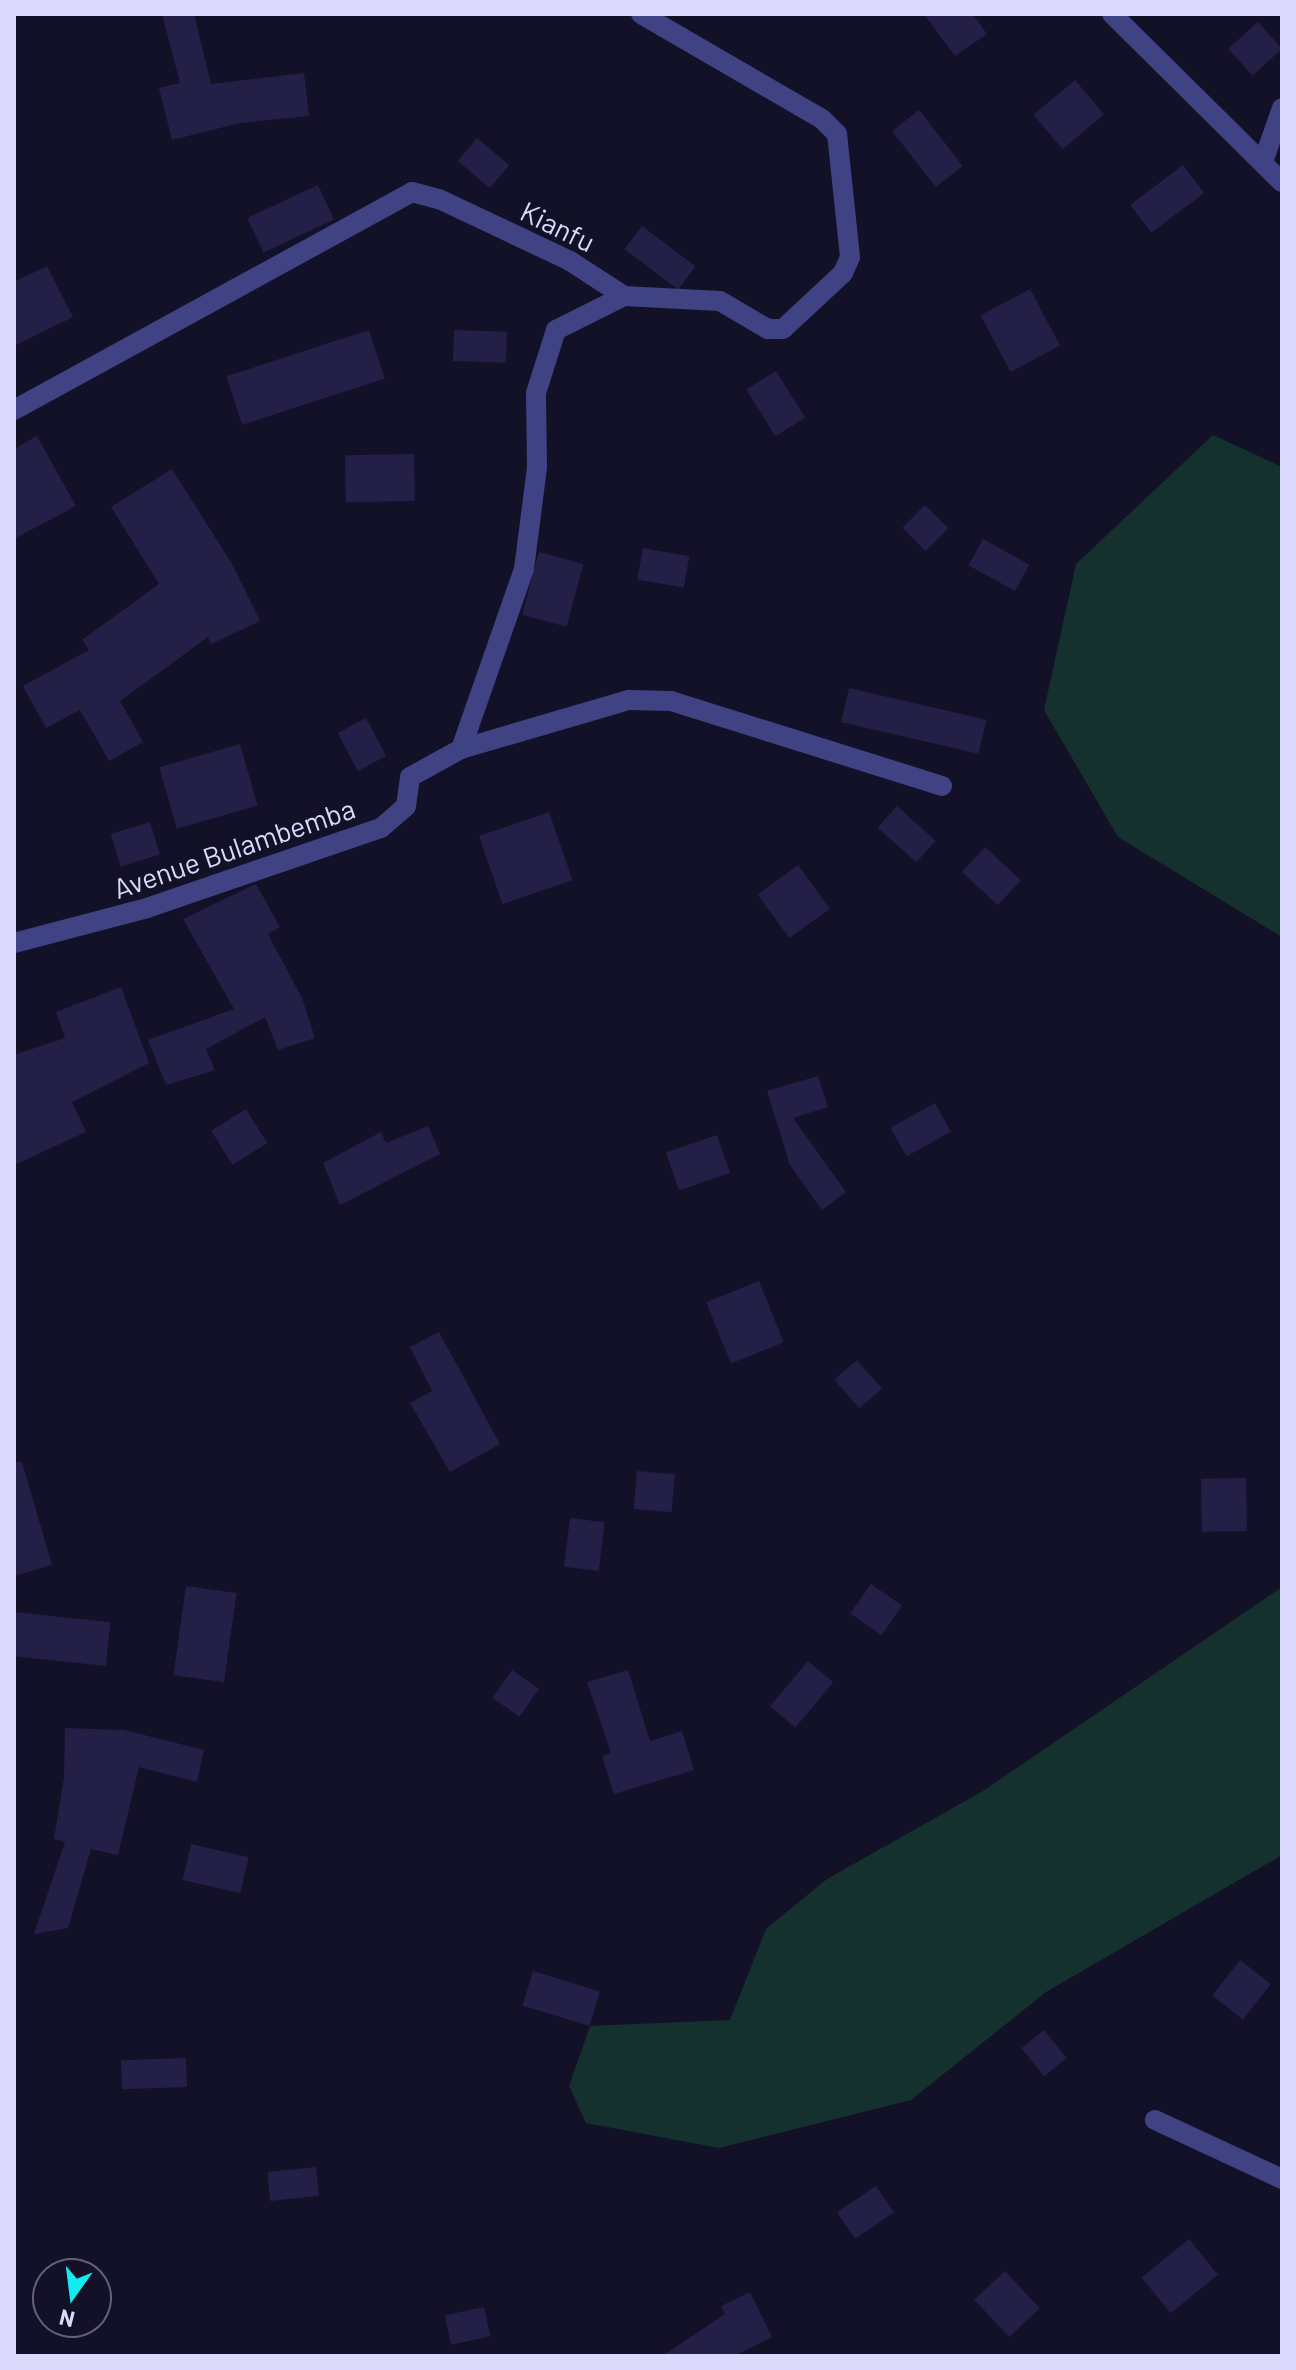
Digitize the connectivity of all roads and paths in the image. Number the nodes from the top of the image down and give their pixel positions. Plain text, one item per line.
1 (641, 14) edge
2 (1112, 14) edge
3 (1282, 108) edge
4 (1263, 162) junction
5 (1282, 182) edge
6 (624, 296) junction
7 (14, 410) edge
8 (461, 749) junction
9 (942, 786) dead end
10 (14, 943) edge
11 (1155, 2120) dead end
12 (1282, 2179) edge

1 - 6 street
2 - 4 street
3 - 4 street
4 - 5 street
6 - 7 street, Kianfu
6 - 8 street
8 - 9 street, Avenue Bulambemba
8 - 10 street, Avenue Bulambemba
11 - 12 street

